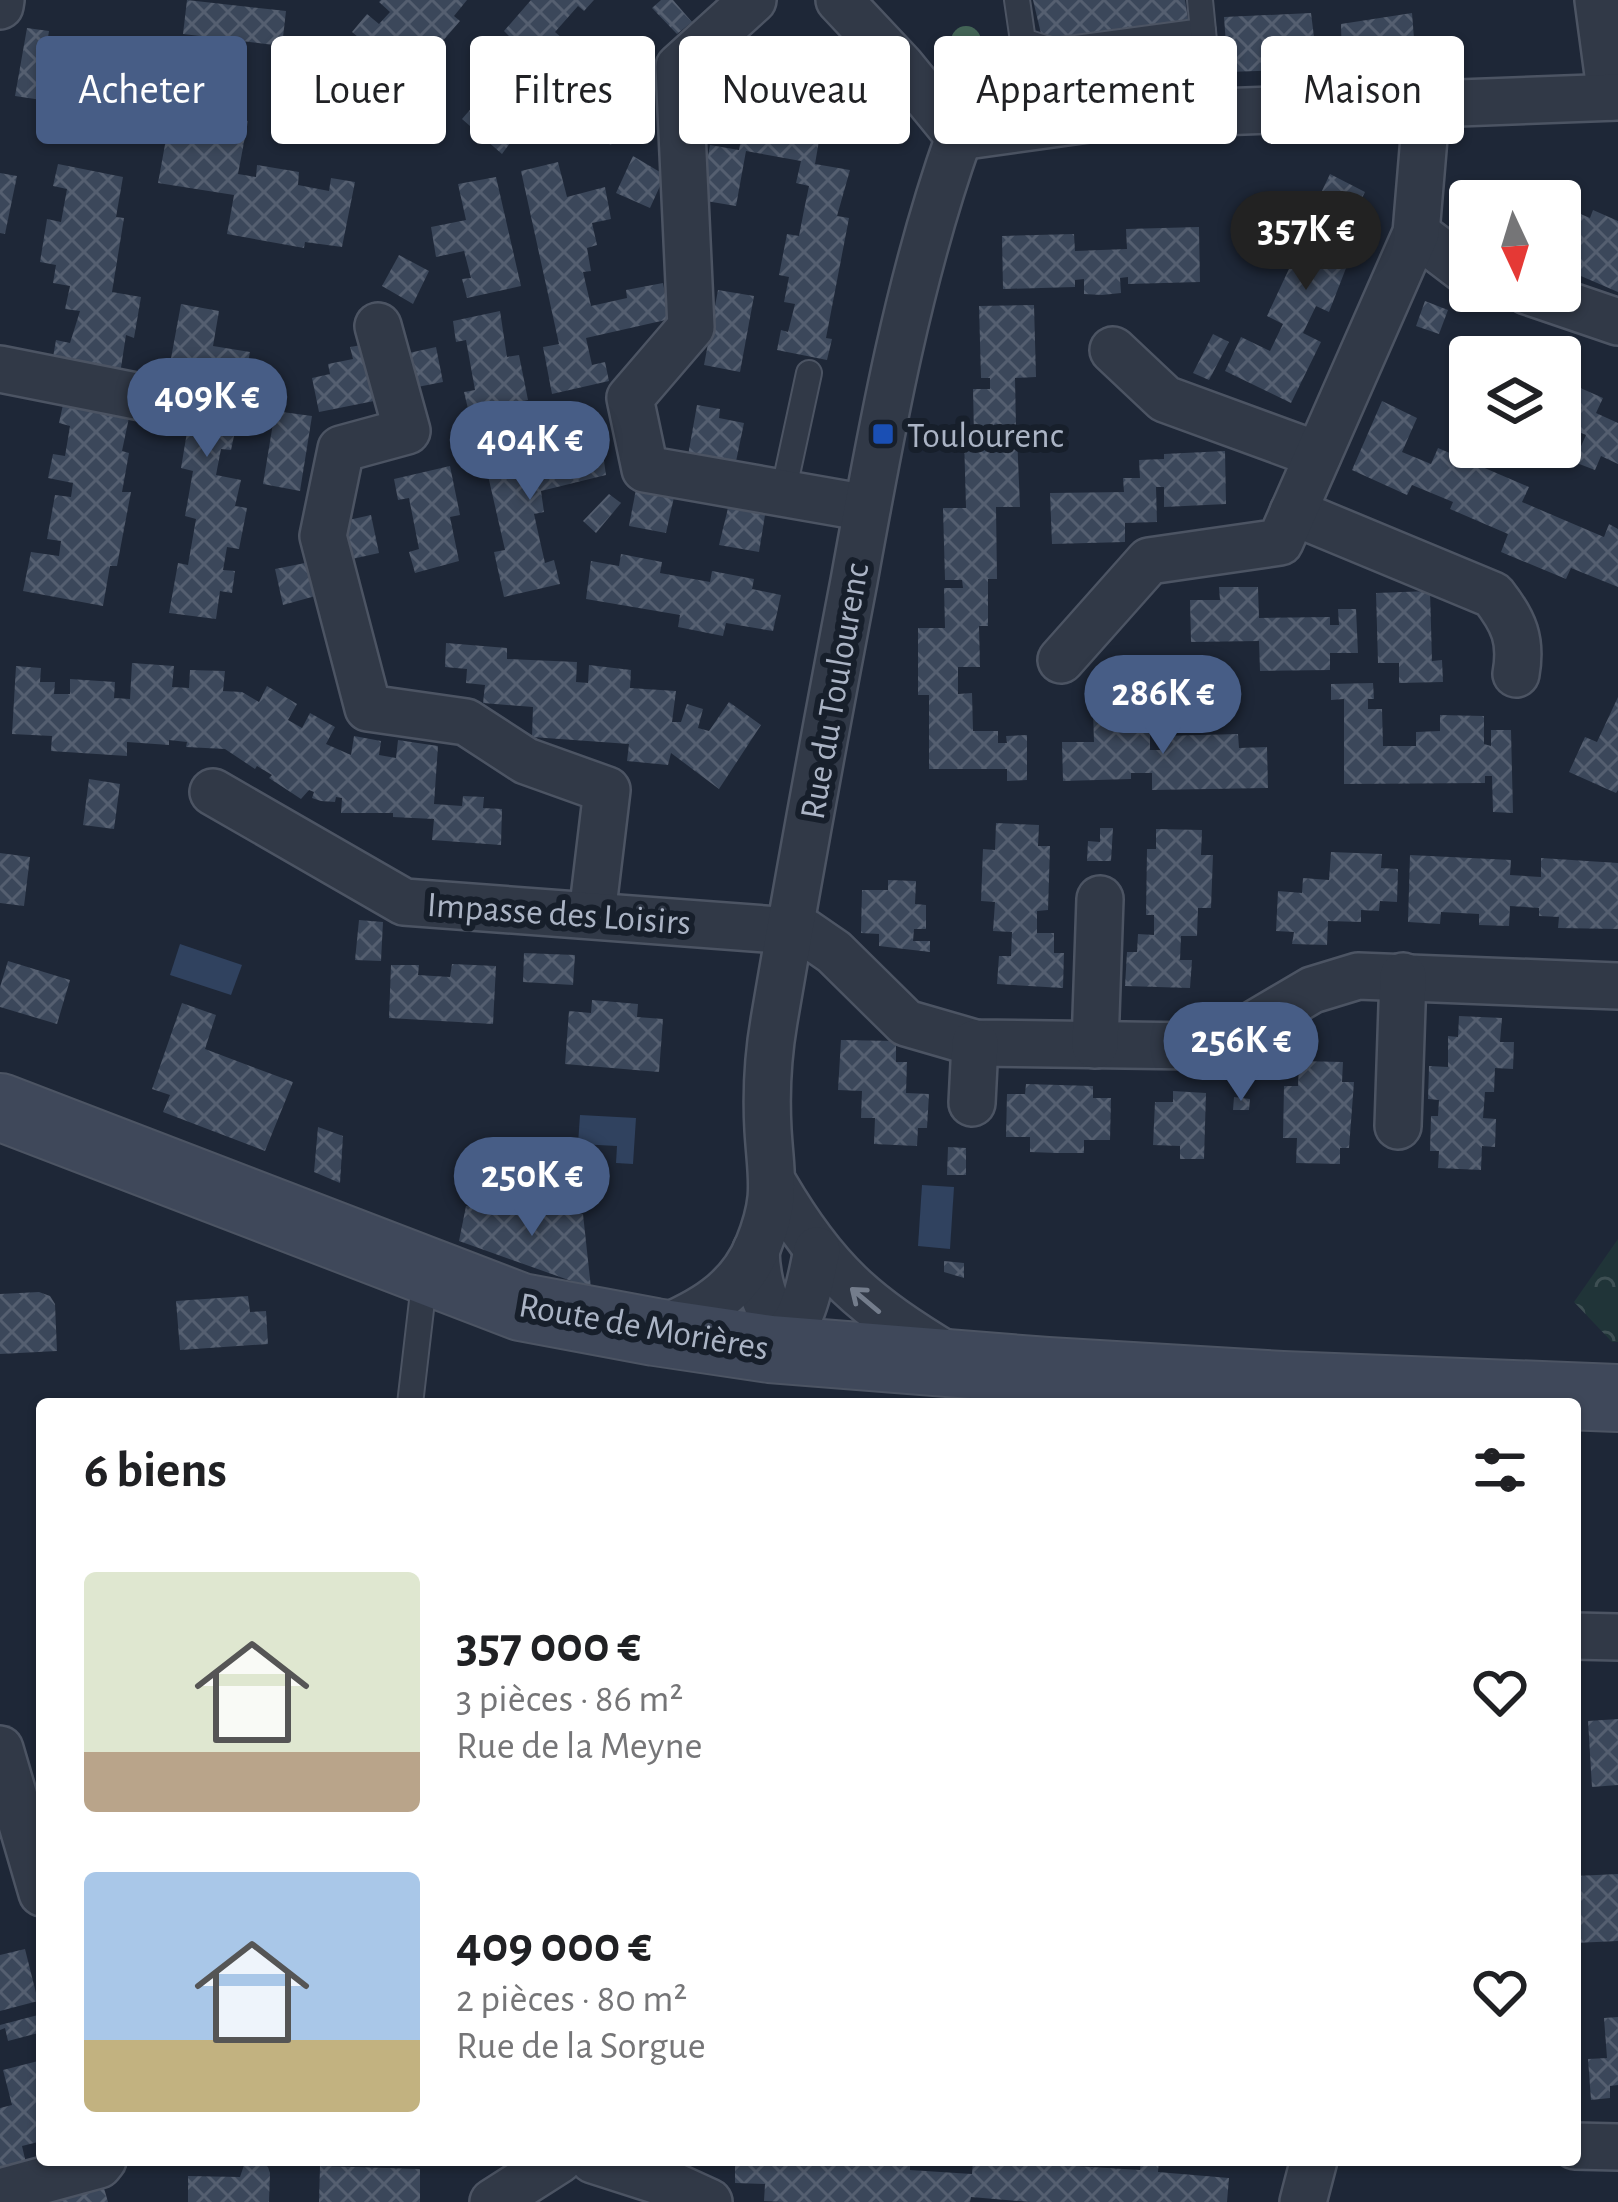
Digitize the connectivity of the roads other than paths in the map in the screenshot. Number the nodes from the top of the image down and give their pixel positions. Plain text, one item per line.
1 (753, 0) edge
2 (839, 0) edge
3 (1017, 0) edge
4 (1200, 0) edge
5 (1598, 0) edge
6 (1203, 31) junction
7 (1203, 36) edge
8 (1613, 81) edge
9 (1464, 98) edge
10 (934, 107) edge
11 (956, 144) edge
12 (1423, 144) edge
13 (1416, 233) junction
14 (1449, 258) edge
15 (1581, 309) edge
16 (1618, 322) edge
17 (378, 326) dead end
18 (1113, 350) dead end
19 (0, 369) edge
20 (809, 373) dead end
21 (155, 400) dead end
22 (1318, 455) junction
23 (783, 494) junction
24 (867, 508) junction
25 (1293, 512) junction
26 (1061, 659) dead end
27 (1516, 674) dead end
28 (213, 792) dead end
29 (1100, 899) dead end
30 (592, 915) junction
31 (790, 928) junction
32 (1403, 976) junction
33 (1618, 986) edge
34 (975, 1043) junction
35 (1094, 1045) junction
36 (972, 1103) dead end
37 (0, 1108) edge
38 (1399, 1126) dead end
39 (775, 1186) junction
40 (757, 1250) junction
41 (817, 1250) junction
42 (425, 1271) junction
43 (656, 1332) junction
44 (786, 1346) junction
45 (963, 1364) junction
46 (1353, 1396) edge
47 (411, 1398) edge
48 (1618, 1398) edge
49 (1581, 1636) edge
50 (1618, 1637) edge
51 (18, 1775) edge
52 (36, 1864) edge
53 (1581, 2146) edge
54 (1618, 2147) edge
55 (95, 2166) edge
56 (550, 2166) edge
57 (611, 2166) edge
58 (1313, 2166) edge
59 (0, 2192) edge
60 (493, 2202) edge
61 (709, 2202) edge
62 (1304, 2202) edge

1 - 23 street
2 - 10 street
3 - 6 lane
4 - 6 lane
5 - 8 street
6 - 7 lane
8 - 9 street
11 - 24 street, Rue du Toulourenc
12 - 13 street
13 - 14 street
13 - 22 street
15 - 16 street
17 - 30 street
18 - 22 street
19 - 21 street
20 - 23 lane
22 - 25 street
23 - 24 street
24 - 31 street, Rue du Toulourenc
25 - 26 street
25 - 27 street
28 - 30 street, Impasse des Loisirs
29 - 35 street
30 - 31 street, Impasse des Loisirs
31 - 34 street
31 - 39 street, Rue du Toulourenc
32 - 33 street
32 - 35 street
32 - 38 street
34 - 35 street
34 - 36 street
37 - 42 main road, Route de Morières
39 - 40 street, Rue du Toulourenc
39 - 41 street, Route de Morières
40 - 43 street, Rue du Toulourenc
40 - 44 street, Rue du Toulourenc
41 - 44 street
45 -> 41 street, Route de Morières
42 - 43 main road, Route de Morières
42 - 47 lane
43 - 44 main road, Route de Morières
44 - 45 main road, Route de Morières
45 - 46 main road, Route de Morières
46 - 48 main road, Route de Morières
49 - 50 street
51 - 52 street
53 - 54 street
55 - 59 street
56 - 60 street
57 - 61 street
58 - 62 street

